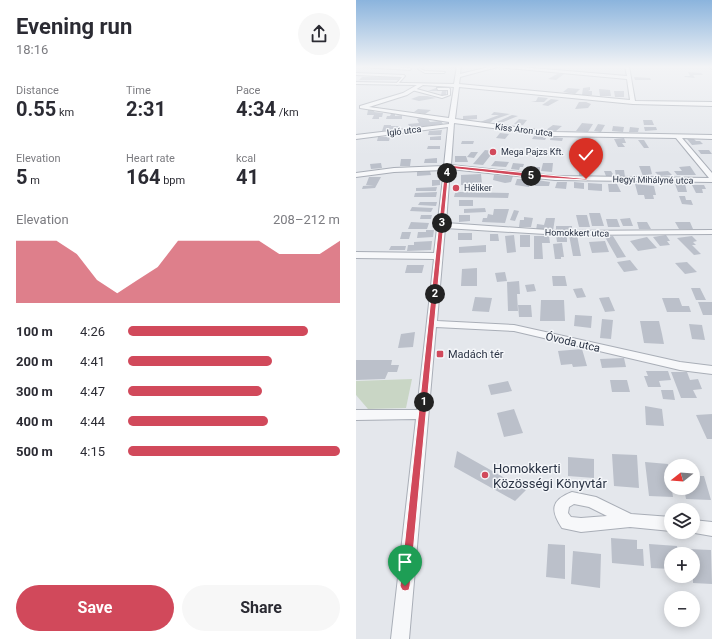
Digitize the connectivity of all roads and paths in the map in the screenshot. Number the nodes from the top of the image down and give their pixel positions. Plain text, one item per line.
1 (399, 96) edge
2 (450, 96) edge
3 (567, 96) edge
4 (632, 96) edge
5 (633, 102) junction
6 (712, 104) edge
7 (359, 108) edge
8 (451, 123) junction
9 (677, 136) junction
10 (356, 137) edge
11 (712, 137) edge
12 (447, 167) junction
13 (356, 174) edge
14 (712, 179) edge
15 (442, 225) junction
16 (712, 232) edge
17 (356, 255) edge
18 (439, 256) junction
19 (432, 324) junction
20 (712, 370) edge
21 (359, 412) edge
22 (423, 414) junction
23 (630, 520) dead end
24 (664, 523) edge
25 (700, 528) edge
26 (712, 529) edge
27 (400, 639) edge

1 - 7 street
2 - 8 street
3 - 5 street
4 - 5 street
5 - 6 street
7 - 8 street, Kiss Áron utca
8 - 9 street, Kiss Áron utca
8 - 10 street, Igló utca
8 - 12 street
9 - 11 street, Kiss Áron utca
9 - 14 street
12 - 13 street, Hegyi Mihályné utca
12 - 14 street, Hegyi Mihályné utca
12 - 15 street
15 - 16 street, Homokkert utca
15 - 18 street
17 - 18 street
18 - 19 street
19 - 20 street, Óvoda utca
19 - 22 street
21 - 22 street
22 - 27 street
23 - 24 street
25 - 26 street

